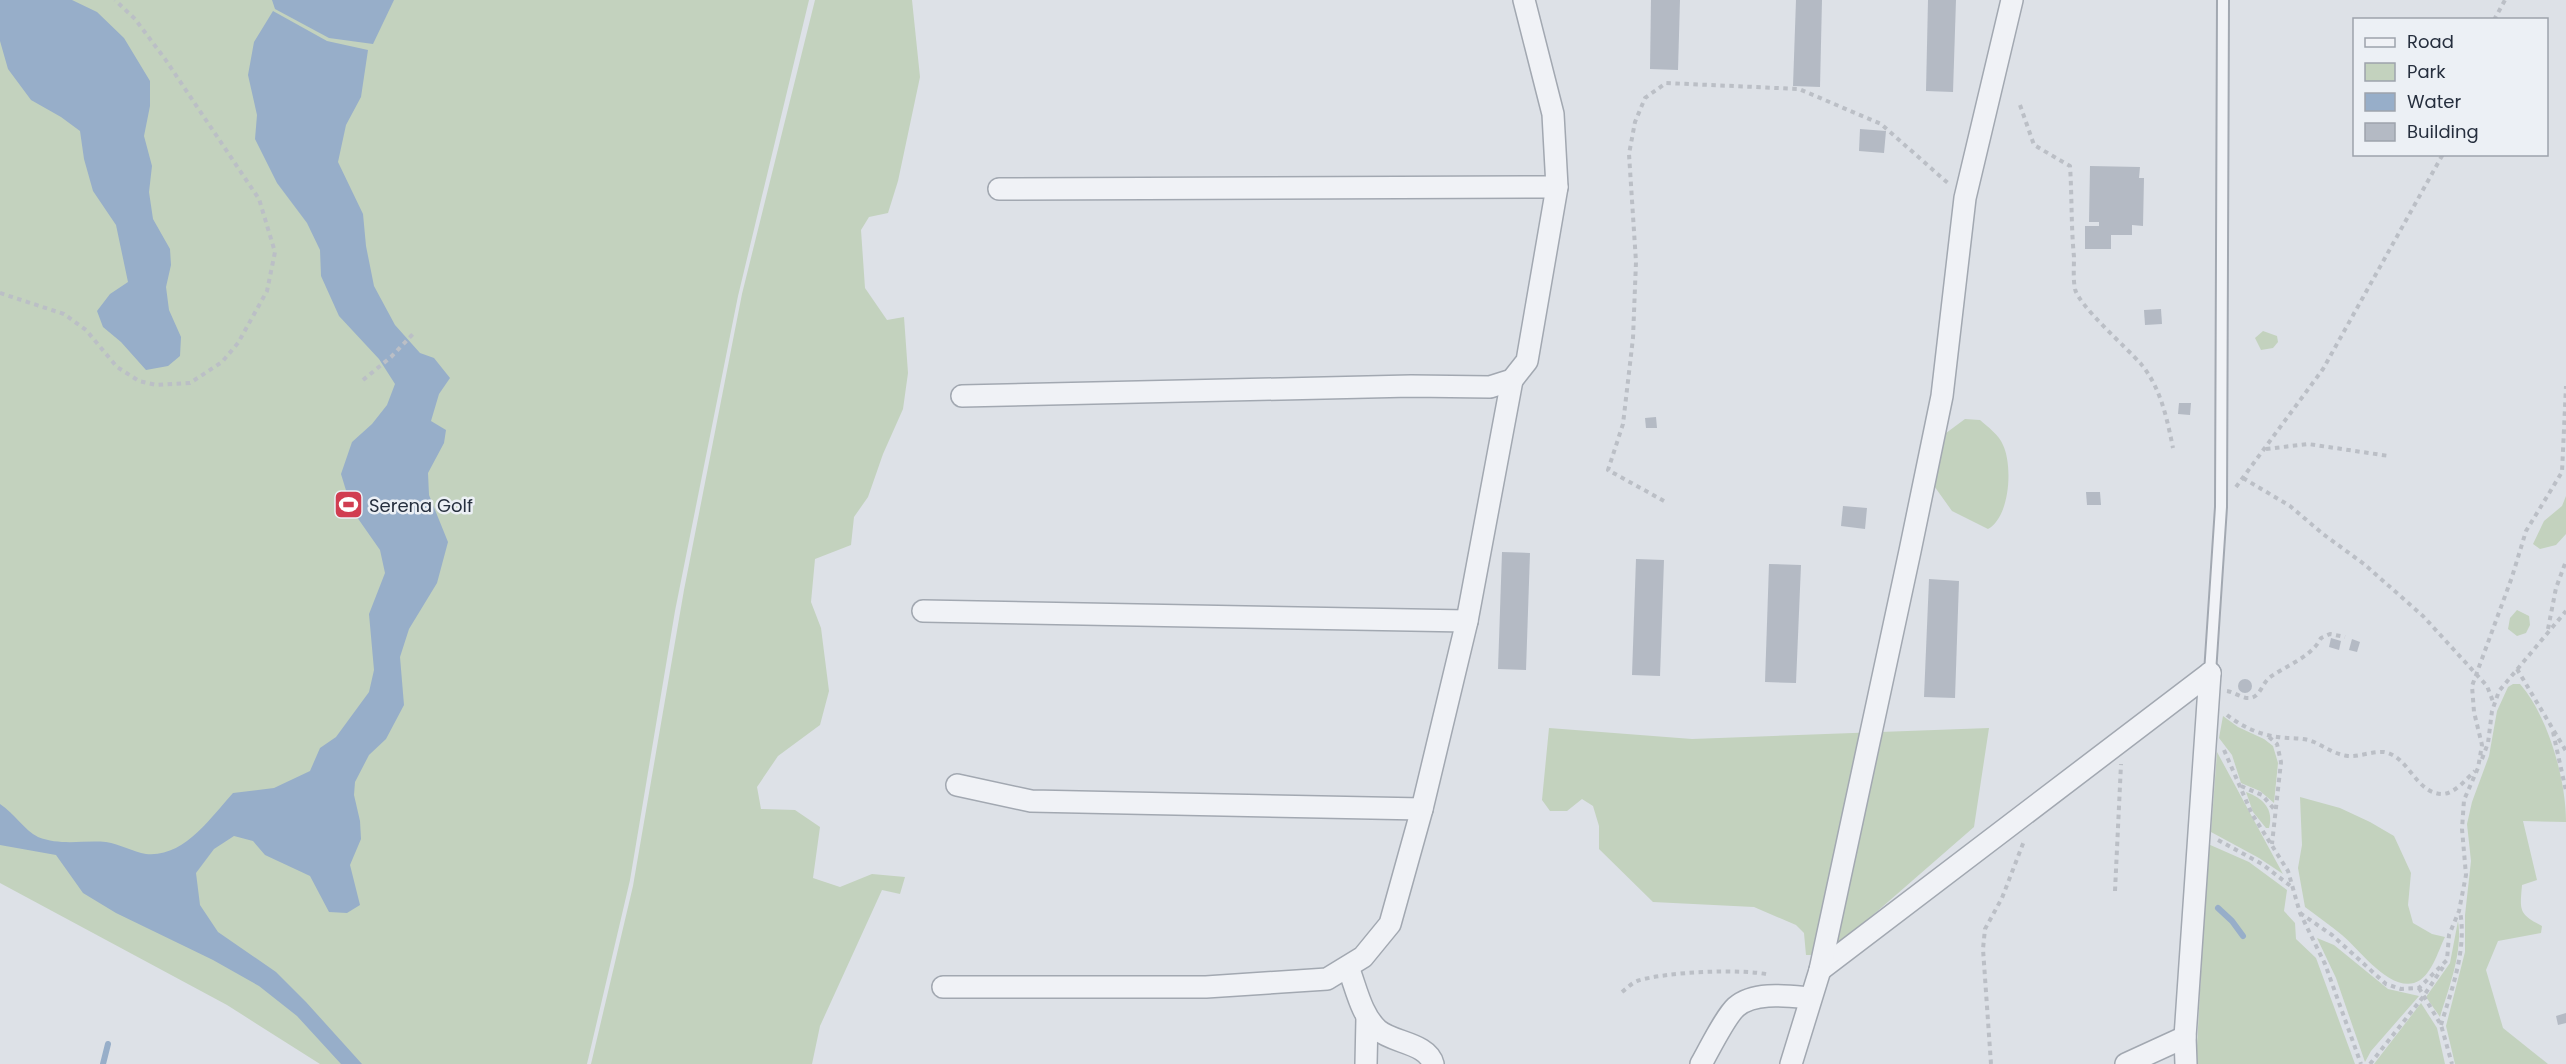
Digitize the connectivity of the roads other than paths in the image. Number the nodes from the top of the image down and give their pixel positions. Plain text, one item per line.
1 (1524, 0) edge
2 (2012, 0) edge
3 (2223, 0) edge
4 (1557, 187) junction
5 (999, 189) dead end
6 (1512, 380) junction
7 (962, 396) dead end
8 (923, 611) dead end
9 (1467, 621) junction
10 (2209, 687) junction
11 (957, 785) dead end
12 (1422, 809) junction
13 (1348, 967) junction
14 (1820, 969) junction
15 (943, 987) dead end
16 (1810, 998) junction
17 (1368, 1018) junction
18 (2185, 1037) junction
19 (1366, 1064) edge
20 (1433, 1064) edge
21 (1701, 1064) edge
22 (1791, 1064) edge
23 (2126, 1064) edge
24 (2186, 1064) edge

1 - 4 street
2 - 14 street
3 - 10 lane
4 - 5 street
4 - 6 street
6 - 7 street
6 - 9 street
8 - 9 street
9 - 12 street
10 - 14 street
10 - 18 street
11 - 12 street
12 - 13 street
13 - 15 street
13 - 17 street
14 - 16 street
16 - 21 street
16 - 22 street
17 - 19 street
17 - 20 street
18 - 23 street
18 - 24 street

